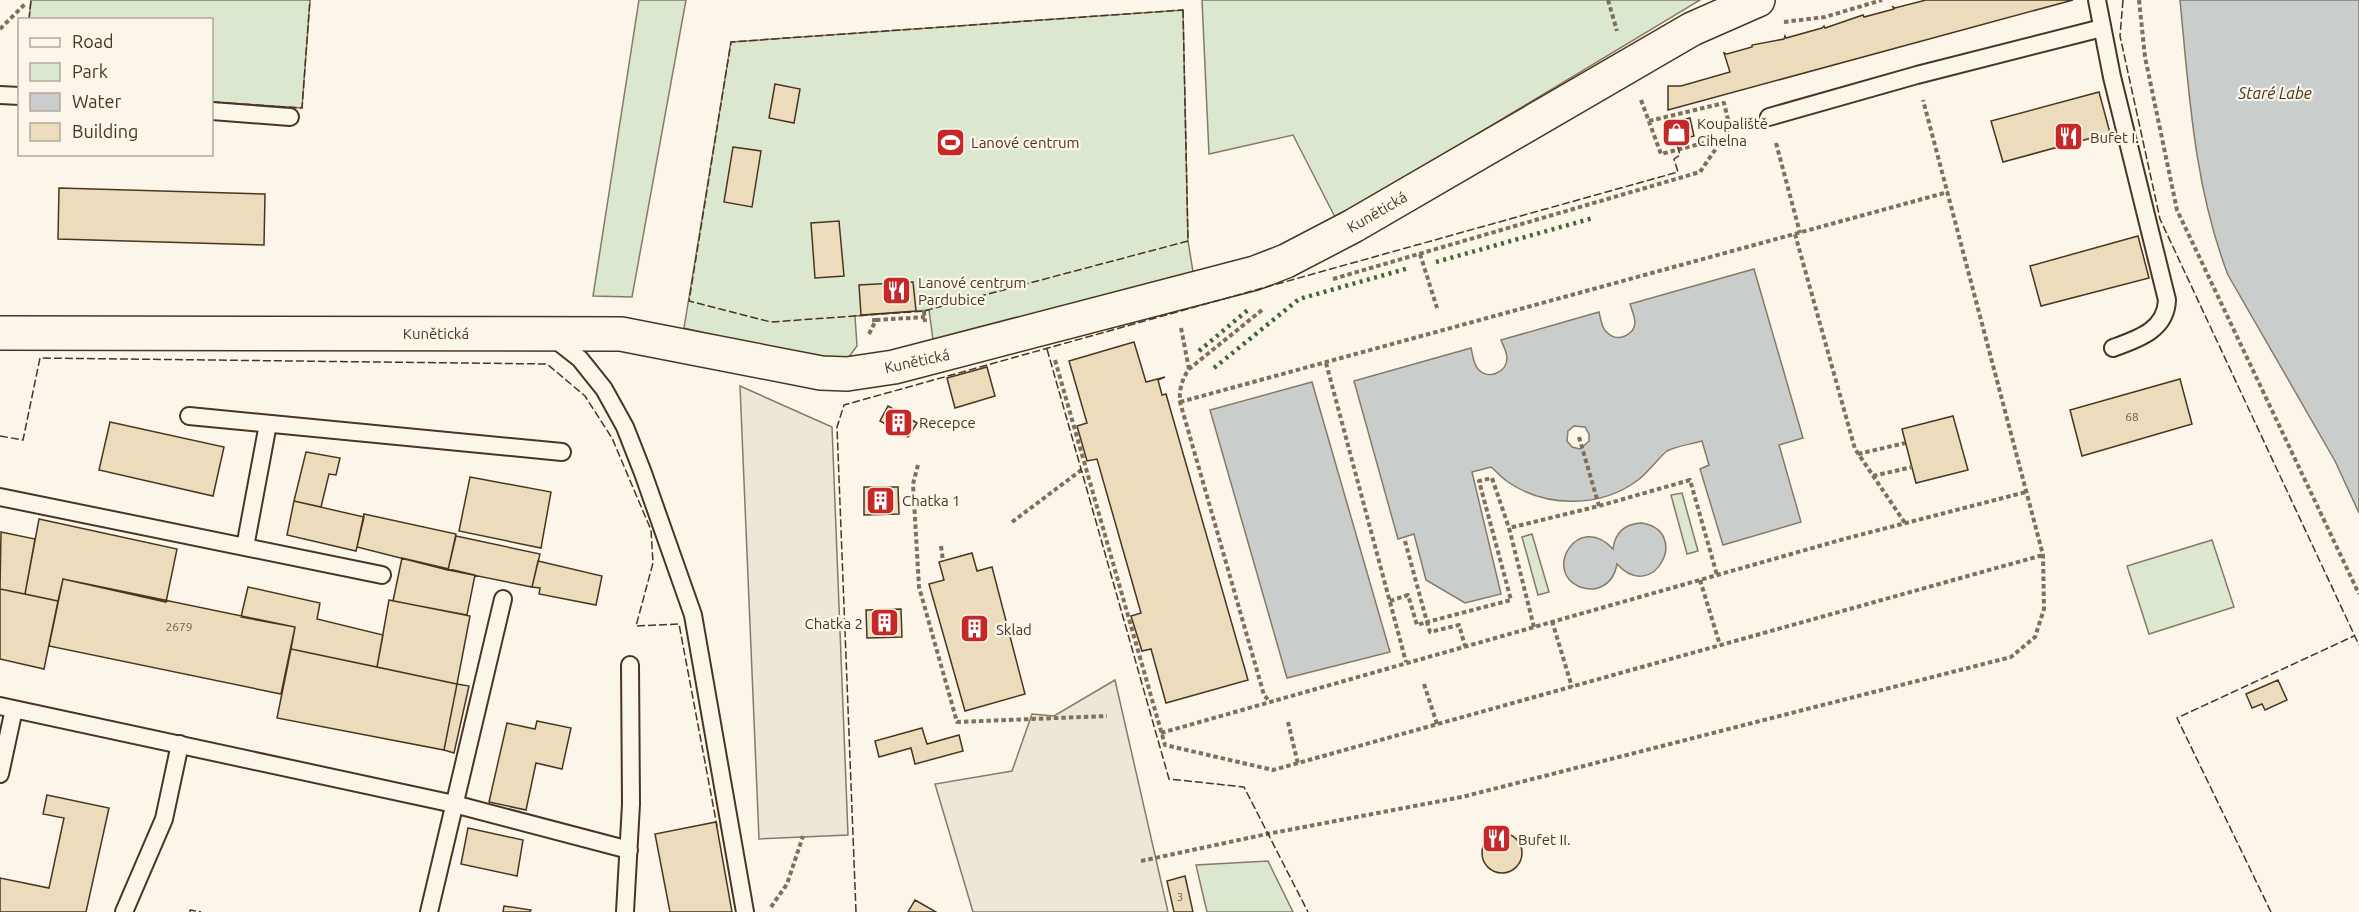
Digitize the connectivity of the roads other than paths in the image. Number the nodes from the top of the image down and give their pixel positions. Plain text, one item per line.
1 (2097, 0) edge
2 (1768, 11) edge
3 (2102, 28) junction
4 (0, 95) edge
5 (18, 96) edge
6 (213, 111) edge
7 (290, 117) dead end
8 (1769, 117) road end
9 (0, 333) edge
10 (547, 333) junction
11 (2113, 348) dead end
12 (189, 416) dead end
13 (268, 424) junction
14 (562, 452) dead end
15 (0, 497) edge
16 (245, 547) junction
17 (382, 575) dead end
18 (503, 599) dead end
19 (630, 665) dead end
20 (7, 707) edge
21 (180, 744) junction
22 (0, 774) edge
23 (454, 804) junction
24 (629, 850) junction
25 (123, 912) edge
26 (429, 912) edge
27 (625, 912) edge
28 (745, 912) edge

1 - 3 lane
2 - 10 street, Kunětická
3 - 8 lane
3 - 11 lane
4 - 5 lane
6 - 7 lane
9 - 10 street, Kunětická
10 - 28 lane
12 - 13 lane
13 - 14 lane
13 - 16 lane
15 - 16 lane
16 - 17 lane
18 - 23 lane
19 - 24 lane
20 - 21 lane
20 - 22 lane
21 - 23 lane
21 - 25 lane
23 - 24 lane
23 - 26 lane
24 - 27 lane

